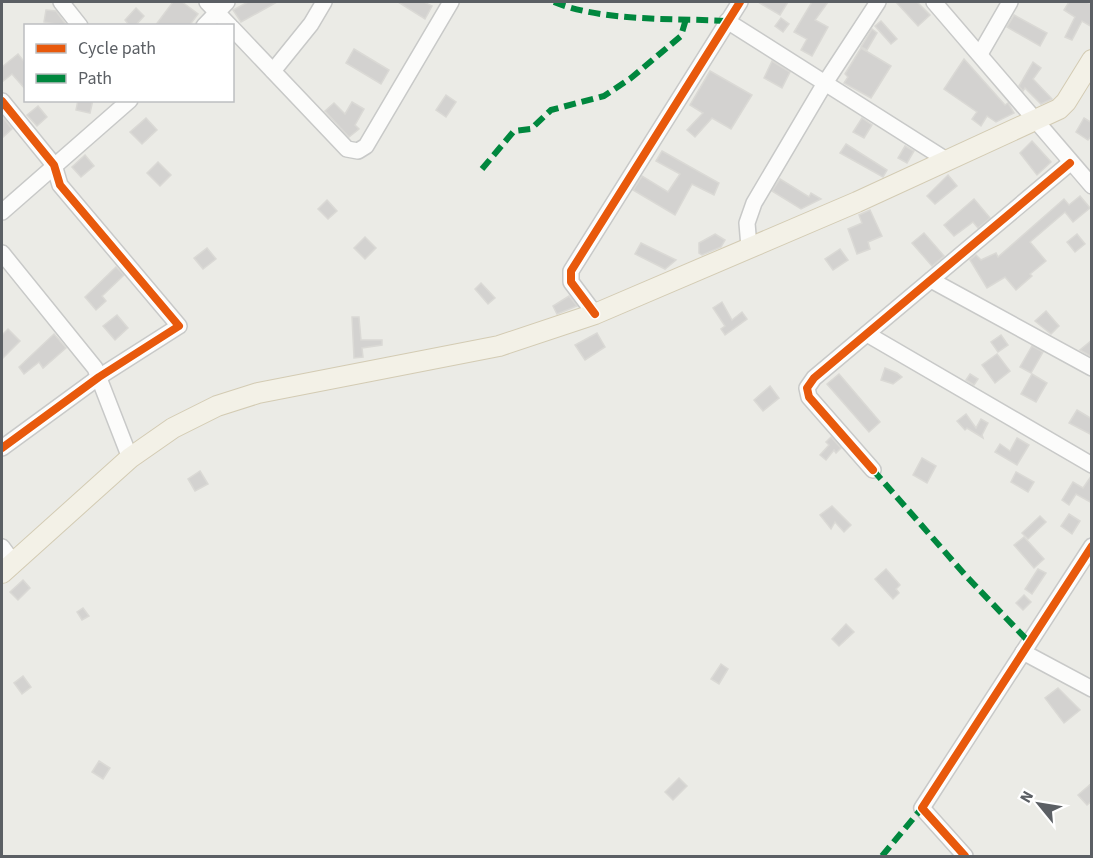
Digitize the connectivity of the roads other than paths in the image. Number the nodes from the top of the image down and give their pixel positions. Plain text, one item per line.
1 (61, 2) edge
2 (324, 2) edge
3 (451, 2) edge
4 (740, 2) edge
5 (878, 2) edge
6 (934, 2) edge
7 (1010, 2) edge
8 (213, 4) edge
9 (728, 21) junction
10 (78, 24) edge
11 (205, 24) edge
12 (229, 24) edge
13 (234, 30) edge
14 (980, 54) junction
15 (1092, 60) edge
16 (273, 71) junction
17 (825, 83) junction
18 (2, 101) edge
19 (128, 102) edge
20 (1035, 121) junction
21 (948, 161) junction
22 (1070, 163) junction
23 (54, 165) junction
24 (1092, 186) edge
25 (2, 212) edge
26 (749, 247) junction
27 (2, 254) edge
28 (931, 280) junction
29 (595, 314) junction
30 (867, 334) junction
31 (1092, 368) edge
32 (99, 377) junction
33 (2, 448) edge
34 (130, 458) junction
35 (1092, 465) edge
36 (873, 470) dead end
37 (1092, 546) edge
38 (5, 561) edge
39 (1023, 652) junction
40 (1092, 689) edge
41 (965, 856) edge

1 - 10 street
2 - 16 street
3 - 16 street
4 - 9 street
5 - 17 street
6 - 14 street
7 - 14 street
8 - 11 street
8 - 12 street
9 - 17 street
9 - 29 street
13 - 16 street
14 - 20 street
15 - 20 main road
17 - 21 street
17 - 26 street
18 - 23 street
19 - 23 street
20 - 21 main road
20 - 22 street
21 - 26 main road
22 - 24 street
22 - 28 street
23 - 25 street
23 - 32 street
26 - 29 main road
27 - 32 street
28 - 30 street
28 - 31 street
29 - 34 main road
30 - 35 street
30 - 36 street
32 - 33 street
32 - 34 street
34 - 38 main road
37 - 39 street
39 - 40 street
39 - 41 street

